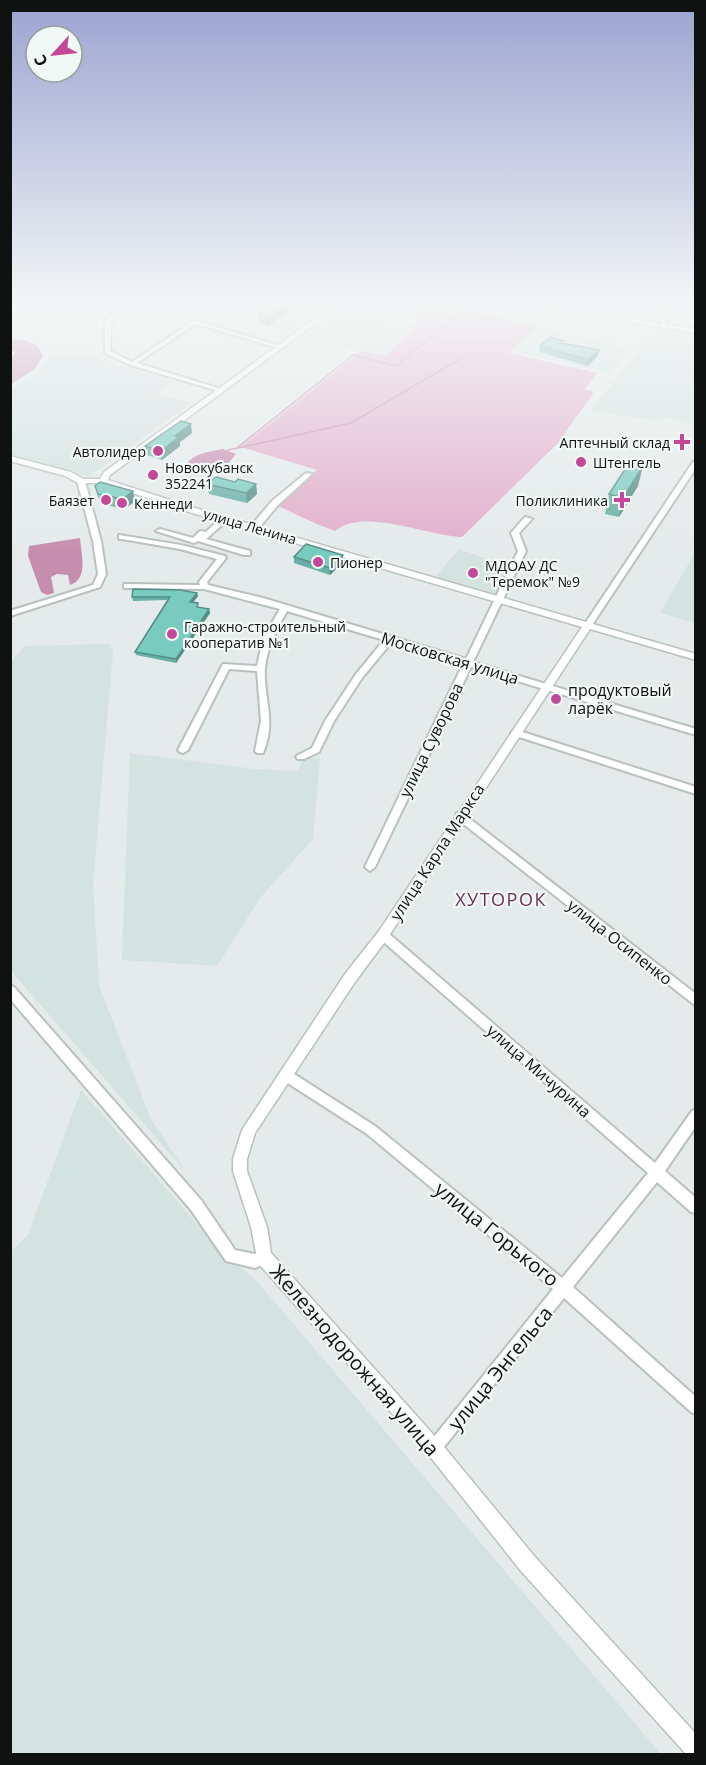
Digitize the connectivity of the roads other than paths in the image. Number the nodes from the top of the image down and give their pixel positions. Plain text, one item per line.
1 (211, 387) edge
2 (224, 387) edge
3 (220, 390) junction
4 (10, 458) edge
5 (696, 462) edge
6 (308, 474) dead end
7 (102, 480) junction
8 (81, 481) junction
9 (222, 518) junction
10 (528, 519) dead end
11 (254, 528) junction
12 (160, 531) dead end
13 (122, 537) dead end
14 (247, 553) dead end
15 (127, 586) dead end
16 (204, 587) junction
17 (500, 600) junction
18 (284, 608) junction
19 (10, 614) edge
20 (588, 625) junction
21 (389, 640) junction
22 (696, 657) edge
23 (468, 664) junction
24 (261, 669) junction
25 (546, 686) junction
26 (696, 732) edge
27 (516, 734) junction
28 (183, 750) dead end
29 (260, 752) dead end
30 (301, 757) dead end
31 (696, 791) edge
32 (461, 816) junction
33 (370, 867) dead end
34 (383, 934) junction
35 (10, 990) edge
36 (696, 1001) edge
37 (287, 1076) junction
38 (696, 1115) edge
39 (656, 1173) junction
40 (696, 1207) edge
41 (264, 1257) junction
42 (564, 1289) junction
43 (696, 1407) edge
44 (434, 1448) junction
45 (696, 1750) edge

1 - 3 street
2 - 3 main road
3 - 7 main road
4 - 8 main road
5 - 20 street, улица Карла Маркса
6 - 11 street
7 - 8 main road, улица Ленина
7 - 9 main road, улица Ленина
8 - 19 street
9 - 11 main road, улица Ленина
9 - 12 street
9 - 14 street
10 - 17 street, улица Суворова
11 - 17 main road, улица Ленина
13 - 16 street
15 - 16 street, Московская улица
16 - 18 street, Московская улица
17 - 20 main road, улица Ленина
17 - 23 street, улица Суворова
18 - 21 street, Московская улица
18 - 24 street
20 - 22 main road, улица Ленина
20 - 25 main road, улица Карла Маркса
21 - 23 street, Московская улица
21 - 30 street
23 - 25 street, Московская улица
23 - 33 street, улица Суворова
24 - 28 street
24 - 29 street
25 - 26 street, Московская улица
25 - 27 main road, улица Карла Маркса
27 - 31 street
27 - 32 main road, улица Карла Маркса
32 - 34 main road, улица Карла Маркса
32 - 36 street, улица Осипенко
34 - 37 main road, улица Карла Маркса
34 - 39 street, улица Мичурина
35 - 41 street, Железнодорожная улица
37 - 41 main road, улица Карла Маркса
37 - 42 street, улица Горького
38 - 39 street, улица Энгельса
39 - 40 street, улица Мичурина
39 - 42 street, улица Энгельса
41 - 44 main road, Железнодорожная улица
42 - 43 street, улица Горького
42 - 44 street, улица Энгельса
44 - 45 main road, Железнодорожная улица

